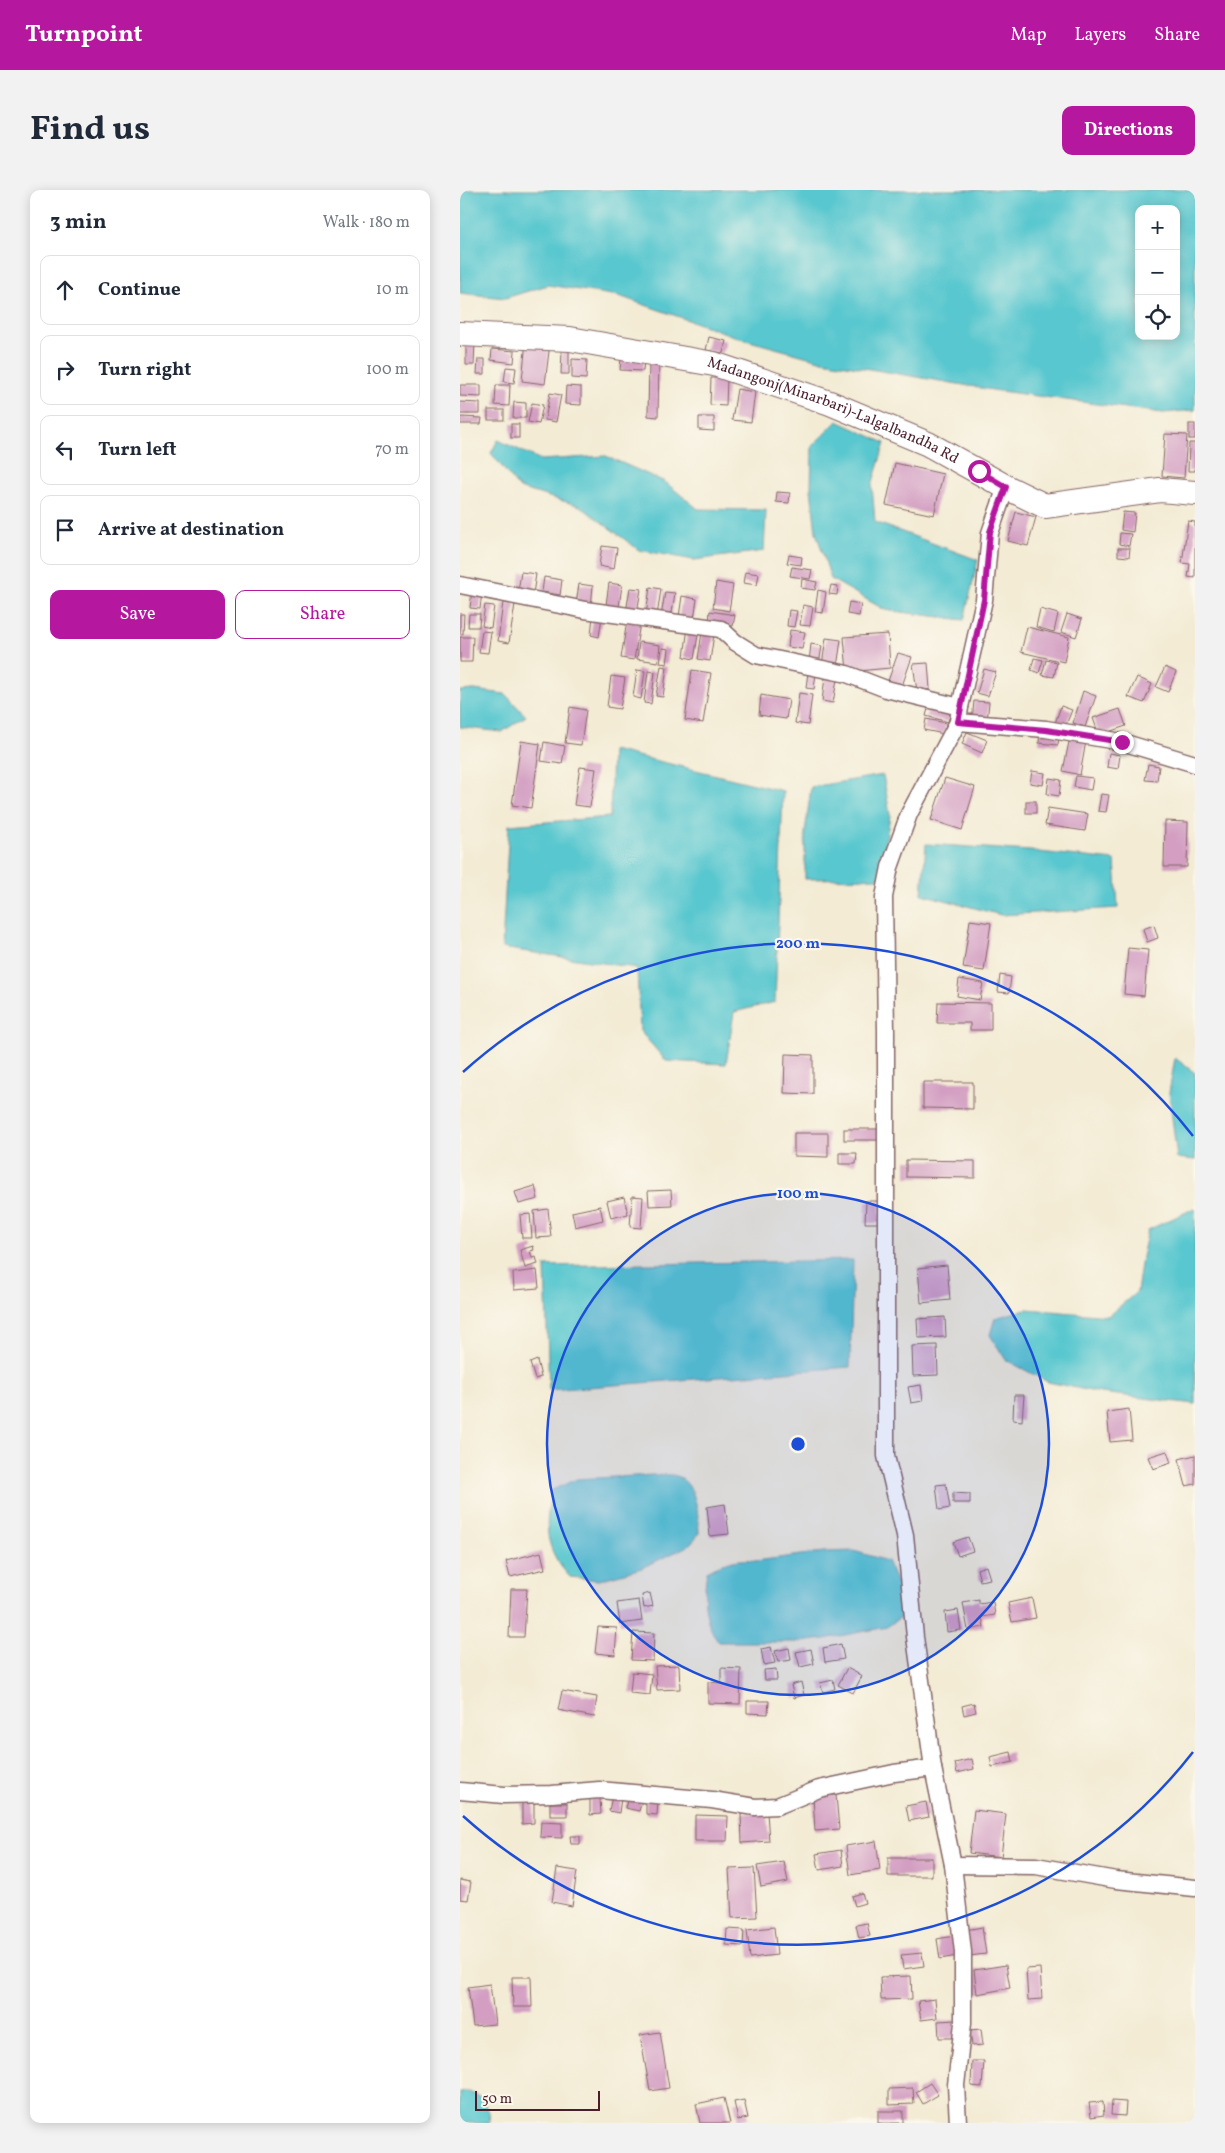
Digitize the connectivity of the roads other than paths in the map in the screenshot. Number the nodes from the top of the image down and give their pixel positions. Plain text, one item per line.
1 (460, 334) edge
2 (1006, 487) junction
3 (1195, 493) edge
4 (460, 584) edge
5 (959, 715) junction
6 (1195, 764) edge
7 (933, 1768) junction
8 (460, 1790) edge
9 (953, 1865) junction
10 (1195, 1888) edge
11 (958, 2123) edge

1 - 2 main road, Madangonj(Minarbari)-Lalgalbandha Rd
2 - 3 main road, Madangonj(Minarbari)-Lalgalbandha Rd
2 - 5 street
4 - 5 street
5 - 6 street
5 - 7 street
7 - 8 street
7 - 9 street
9 - 10 street
9 - 11 street

